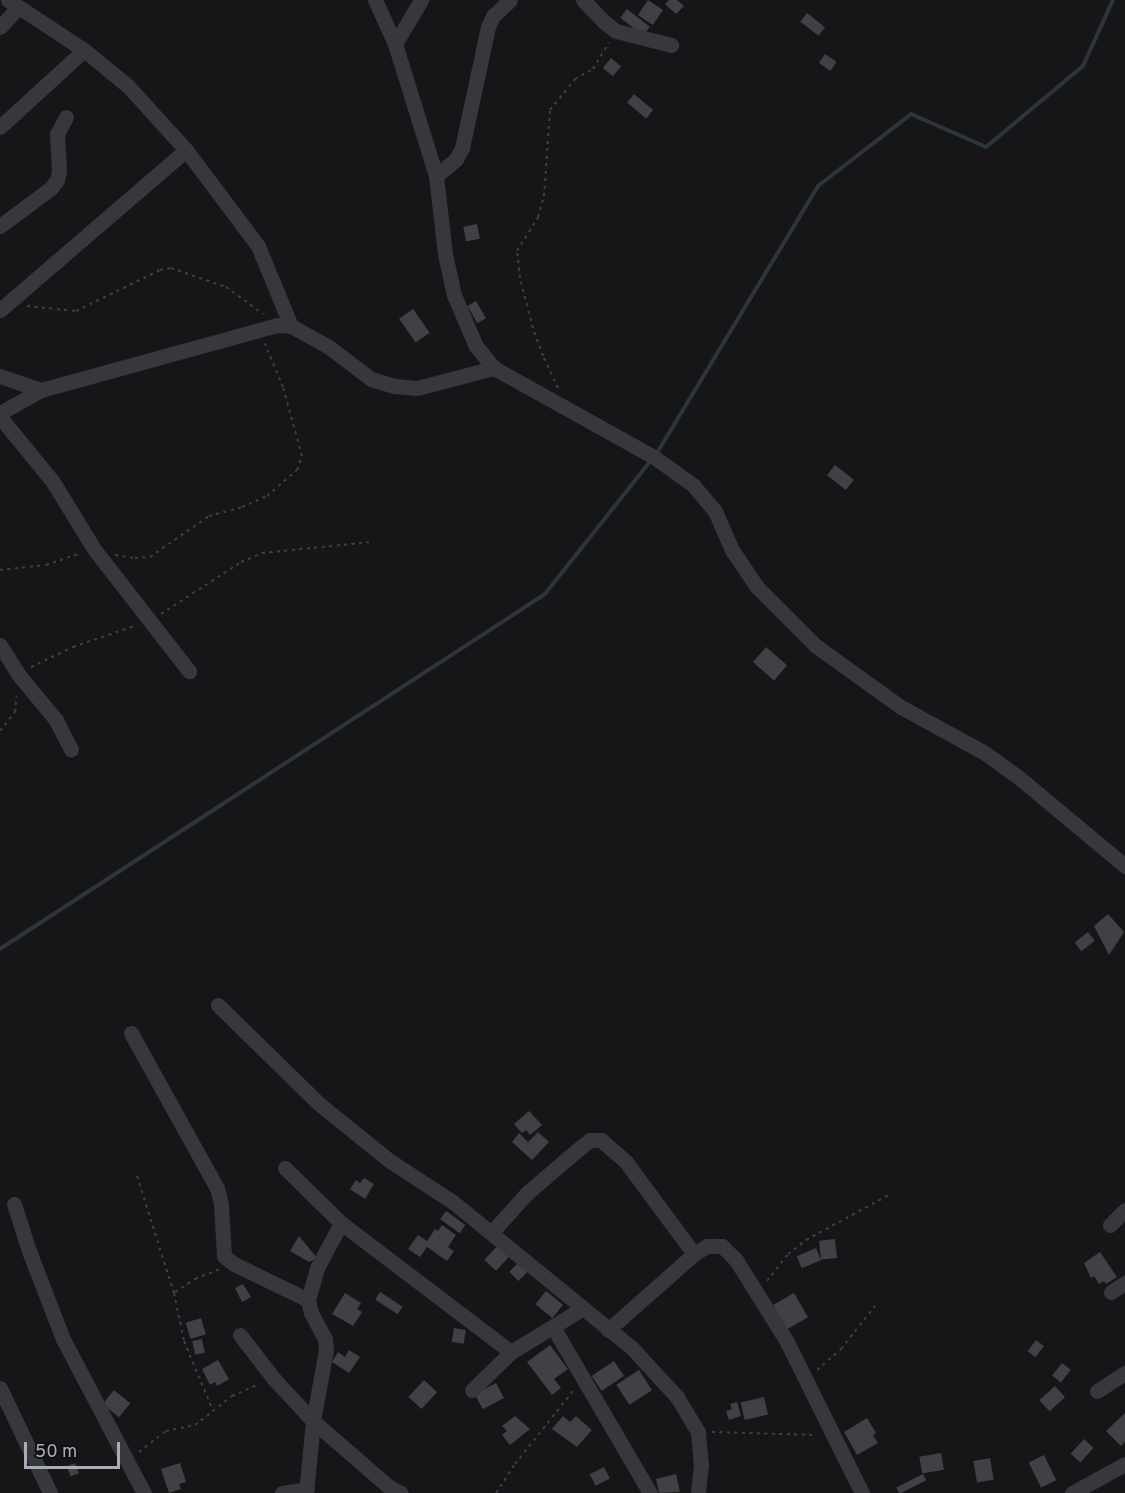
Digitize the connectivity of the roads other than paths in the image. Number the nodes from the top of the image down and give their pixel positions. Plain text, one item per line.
1 (375, 0) edge
2 (421, 0) edge
3 (510, 0) edge
4 (583, 0) edge
5 (13, 4) edge
6 (0, 27) edge
7 (395, 44) junction
8 (671, 45) dead end
9 (84, 50) junction
10 (66, 117) dead end
11 (0, 127) edge
12 (186, 150) junction
13 (436, 176) junction
14 (0, 226) edge
15 (3, 307) edge
16 (284, 325) junction
17 (494, 368) junction
18 (0, 376) edge
19 (41, 390) junction
20 (0, 415) edge
21 (0, 645) edge
22 (189, 671) dead end
23 (71, 749) dead end
24 (1125, 866) edge
25 (218, 1005) dead end
26 (132, 1033) dead end
27 (285, 1168) dead end
28 (14, 1204) dead end
29 (1125, 1210) edge
30 (341, 1223) junction
31 (1110, 1225) dead end
32 (492, 1232) junction
33 (694, 1254) junction
34 (1125, 1283) edge
35 (1111, 1292) dead end
36 (308, 1300) junction
37 (583, 1308) junction
38 (553, 1326) junction
39 (608, 1330) junction
40 (240, 1335) dead end
41 (512, 1352) junction
42 (1125, 1373) edge
43 (0, 1388) edge
44 (472, 1390) dead end
45 (1097, 1391) dead end
46 (313, 1421) junction
47 (1125, 1464) edge
48 (307, 1491) edge
49 (50, 1493) edge
50 (144, 1493) edge
51 (282, 1493) edge
52 (401, 1493) edge
53 (650, 1493) edge
54 (698, 1493) edge
55 (862, 1493) edge
56 (1072, 1493) edge

1 - 7 street
2 - 7 street
3 - 13 street
4 - 8 street
5 - 6 street
5 - 9 street
7 - 13 street
9 - 11 street
9 - 12 street
10 - 14 street
12 - 15 street
12 - 16 street
13 - 17 street
16 - 17 street
16 - 19 street
17 - 24 street
18 - 19 street
19 - 20 street
20 - 22 street
21 - 23 street
25 - 32 street
26 - 36 street
27 - 30 street
28 - 50 street
29 - 31 street
30 - 36 street
30 - 41 street
32 - 33 street
32 - 37 street
33 - 39 street
33 - 55 street
34 - 35 street
36 - 46 street
37 - 38 street
37 - 39 street
38 - 41 street
38 - 53 street
39 - 54 street
40 - 46 street
41 - 44 street
42 - 45 street
43 - 49 street
46 - 48 street
46 - 52 street
47 - 56 street
48 - 51 street

